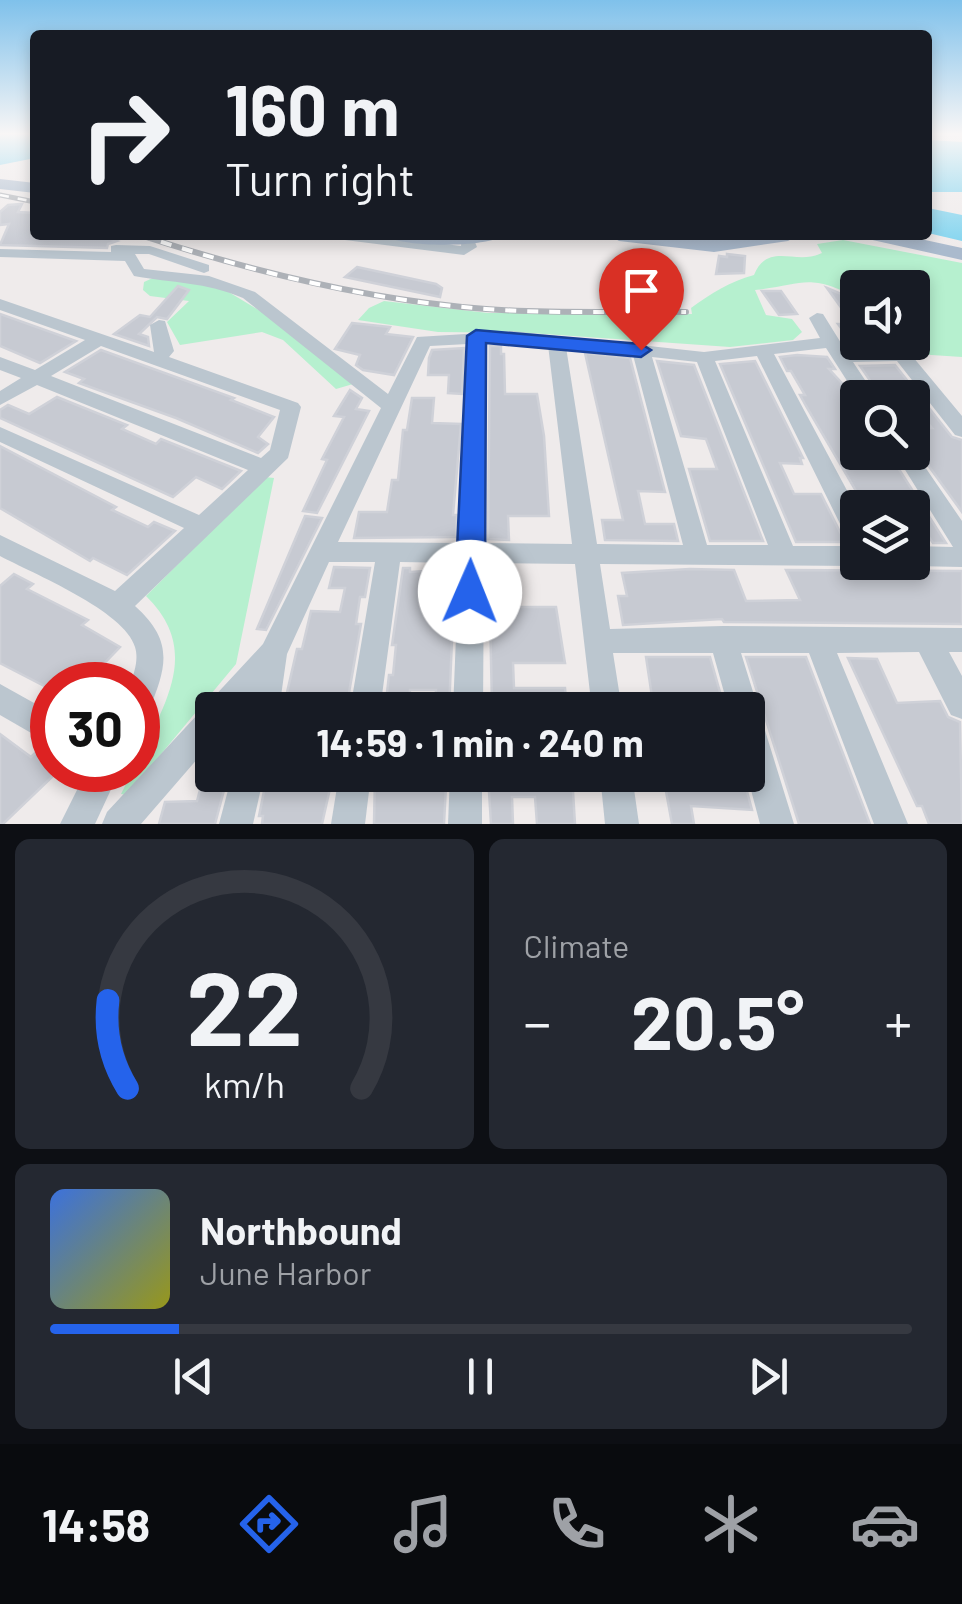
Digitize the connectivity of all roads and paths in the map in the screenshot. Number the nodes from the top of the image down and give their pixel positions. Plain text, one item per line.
1 (0, 184) edge
2 (30, 188) edge
3 (0, 240) edge
4 (374, 240) edge
5 (468, 240) edge
6 (662, 240) edge
7 (754, 240) edge
8 (897, 240) edge
9 (0, 252) edge
10 (962, 254) edge
11 (234, 279) dead end
12 (0, 304) edge
13 (817, 318) dead end
14 (159, 325) dead end
15 (476, 336) junction
16 (98, 338) junction
17 (557, 343) junction
18 (641, 350) junction
19 (836, 350) junction
20 (763, 351) junction
21 (704, 357) junction
22 (157, 360) junction
23 (0, 363) edge
24 (36, 377) junction
25 (856, 380) edge
26 (0, 399) edge
27 (951, 403) edge
28 (392, 407) junction
29 (962, 430) edge
30 (0, 434) edge
31 (265, 468) junction
32 (916, 470) edge
33 (840, 500) edge
34 (202, 526) junction
35 (962, 541) edge
36 (323, 552) junction
37 (389, 553) junction
38 (471, 554) junction
39 (585, 554) junction
40 (5, 555) edge
41 (698, 555) junction
42 (785, 556) junction
43 (840, 556) edge
44 (930, 556) edge
45 (962, 556) edge
46 (117, 606) junction
47 (723, 638) junction
48 (818, 639) junction
49 (926, 640) junction
50 (962, 640) edge
51 (597, 641) junction
52 (273, 653) junction
53 (149, 662) edge
54 (237, 692) edge
55 (267, 692) edge
56 (368, 692) edge
57 (468, 692) edge
58 (604, 692) edge
59 (739, 692) edge
60 (0, 698) edge
61 (962, 705) edge
62 (30, 716) edge
63 (195, 739) edge
64 (765, 782) edge
65 (93, 792) edge
66 (244, 792) edge
67 (353, 792) edge
68 (466, 792) edge
69 (618, 792) edge
70 (77, 824) edge
71 (119, 824) edge
72 (236, 824) edge
73 (348, 824) edge
74 (465, 824) edge
75 (622, 824) edge
76 (777, 824) edge
77 (891, 824) edge

1 - 2 main road
3 - 11 street
4 - 5 street
6 - 7 main road
8 - 10 main road
9 - 28 street
12 - 16 street
13 - 19 street
14 - 22 street
15 - 17 street
15 - 28 street
15 - 38 street
16 - 22 street
16 - 24 street
17 - 18 street
17 - 39 street
18 - 21 street
18 - 41 street
19 - 20 street
19 - 25 street
19 - 27 street
20 - 21 street
20 - 33 street
21 - 42 street
22 - 31 street
23 - 24 street
24 - 26 street
24 - 31 street
27 - 29 street
28 - 36 street
30 - 34 street
31 - 34 street
32 - 35 street
34 - 46 street
36 - 37 street
36 - 52 street
37 - 38 street
37 - 56 street
38 - 39 street
38 - 57 street
39 - 41 street
39 - 51 street
40 - 46 street
41 - 42 street
42 - 43 street
44 - 45 street
46 - 53 street
47 - 48 street
47 - 51 street
47 - 59 street
48 - 49 street
48 - 77 street
49 - 50 street
49 - 61 street
51 - 58 street
52 - 54 street
52 - 55 street
60 - 62 street
63 - 71 street
64 - 76 street
65 - 70 street
66 - 72 street
67 - 73 street
68 - 74 street
69 - 75 street

